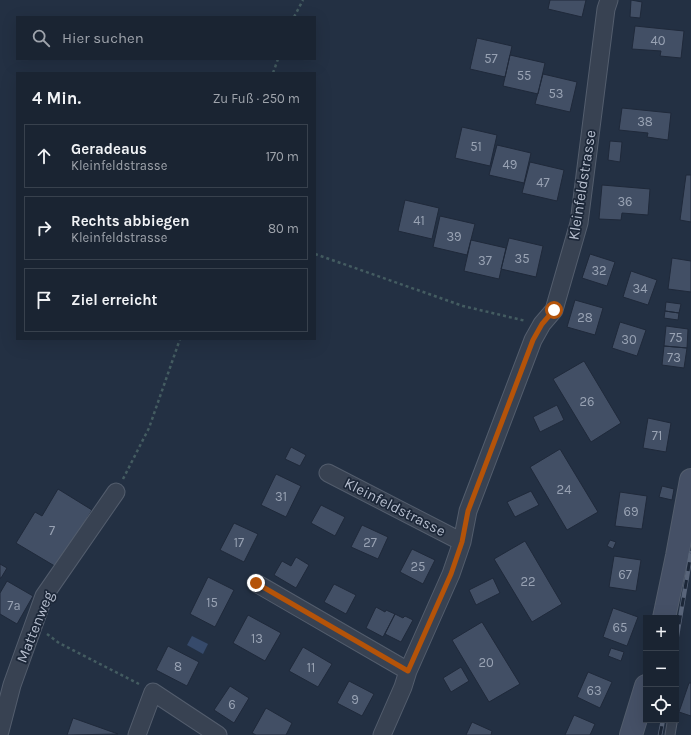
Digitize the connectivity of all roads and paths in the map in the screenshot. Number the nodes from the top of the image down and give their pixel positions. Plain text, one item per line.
1 (303, 0) edge
2 (609, 0) edge
3 (295, 16) edge
4 (278, 60) edge
5 (273, 72) edge
6 (316, 254) edge
7 (542, 324) junction
8 (180, 340) edge
9 (328, 473) dead end
10 (691, 480) edge
11 (116, 492) joint
12 (462, 542) junction
13 (256, 583) dead end
14 (665, 615) edge
15 (34, 624) junction
16 (408, 671) junction
17 (646, 687) edge
18 (153, 692) junction
19 (672, 723) dead end
20 (0, 731) edge
21 (137, 735) edge
22 (218, 735) edge
23 (382, 735) edge
24 (631, 735) edge
25 (670, 735) edge

1 - 3 path
2 - 7 street, Kleinfeldstrasse
4 - 5 path
6 - 7 path
7 - 12 street, Kleinfeldstrasse
8 - 11 path
9 - 12 street, Kleinfeldstrasse
10 - 14 main road
11 - 15 street, Mattenweg
12 - 16 street, Kleinfeldstrasse
13 - 16 street
15 - 18 path
15 - 20 street, Mattenweg
16 - 23 street, Kleinfeldstrasse
17 - 24 main road
18 - 21 street
18 - 22 street
19 - 25 lane

